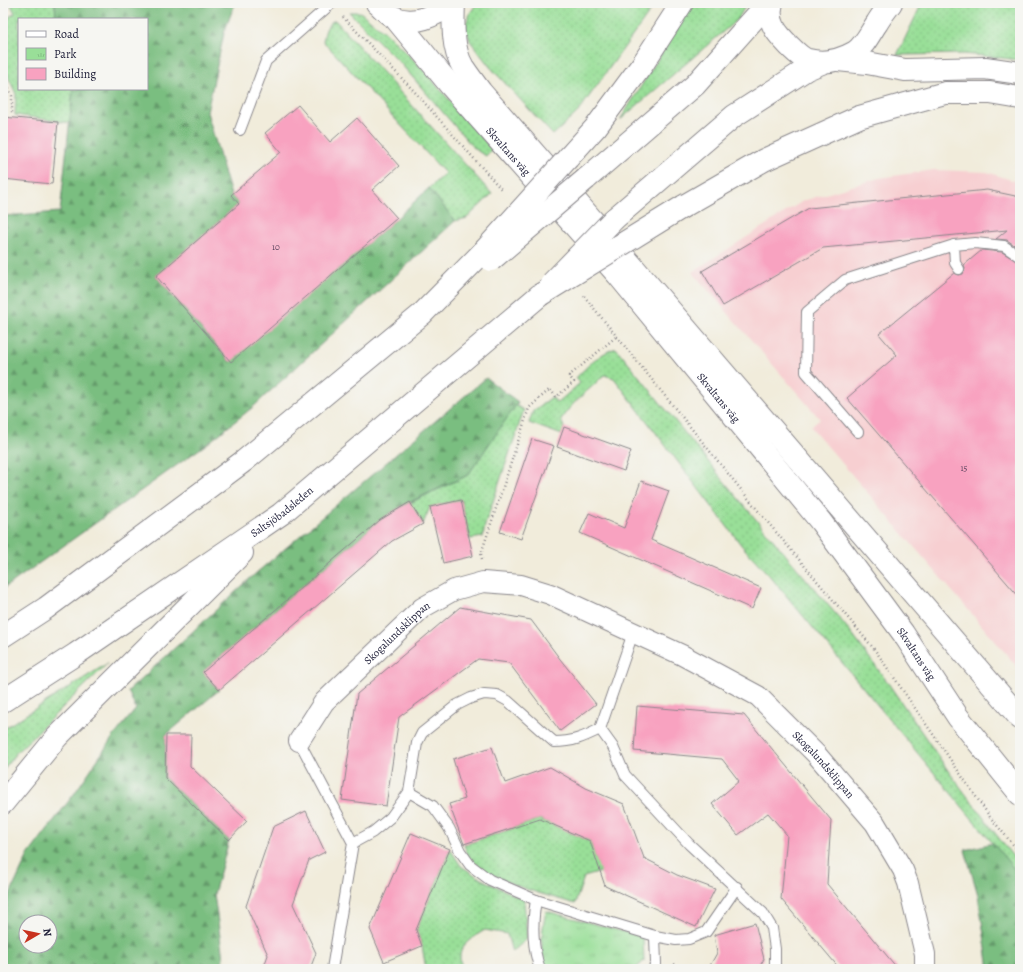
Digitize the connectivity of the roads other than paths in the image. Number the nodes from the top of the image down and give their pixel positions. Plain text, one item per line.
1 (377, 3) edge
2 (453, 3) edge
3 (682, 3) edge
4 (768, 3) edge
5 (772, 3) edge
6 (891, 3) edge
7 (331, 4) edge
8 (395, 18) junction
9 (831, 61) junction
10 (1020, 73) edge
11 (1020, 98) edge
12 (240, 130) dead end
13 (954, 245) junction
14 (488, 256) junction
15 (1020, 257) edge
16 (959, 269) dead end
17 (540, 295) junction
18 (858, 432) dead end
19 (282, 514) junction
20 (633, 633) junction
21 (3, 636) edge
22 (3, 701) edge
23 (1020, 718) edge
24 (600, 729) junction
25 (299, 742) joint
26 (409, 792) junction
27 (1020, 794) edge
28 (3, 803) edge
29 (353, 843) junction
30 (736, 887) junction
31 (536, 900) junction
32 (655, 936) junction
33 (332, 969) edge
34 (540, 969) edge
35 (654, 969) edge
36 (775, 969) edge
37 (925, 969) edge

1 - 8 main road, Skvaltans väg
2 - 8 main road, Skvaltans väg
2 - 23 main road, Skvaltans väg
3 - 14 main road, bridge
4 - 14 main road, bridge
5 - 9 main road
6 - 9 main road
7 - 12 lane
8 - 27 main road, Skvaltans väg
9 - 10 main road
9 - 17 main road, bridge
11 - 17 main road, bridge
13 - 15 lane
13 - 16 lane
13 - 18 lane
14 - 21 main road
17 - 19 main road, Saltsjöbadsleden
19 - 22 main road, Saltsjöbadsleden
19 - 28 main road
20 - 24 lane
20 - 25 street, Skogalundsklippan
20 - 37 street, Skogalundsklippan
24 - 26 lane
24 - 30 lane
25 - 29 lane, Skogalundsklippan
26 - 29 lane
26 - 31 lane
29 - 33 lane
30 - 32 lane
30 - 36 lane
31 - 32 lane
31 - 34 lane
32 - 35 lane

